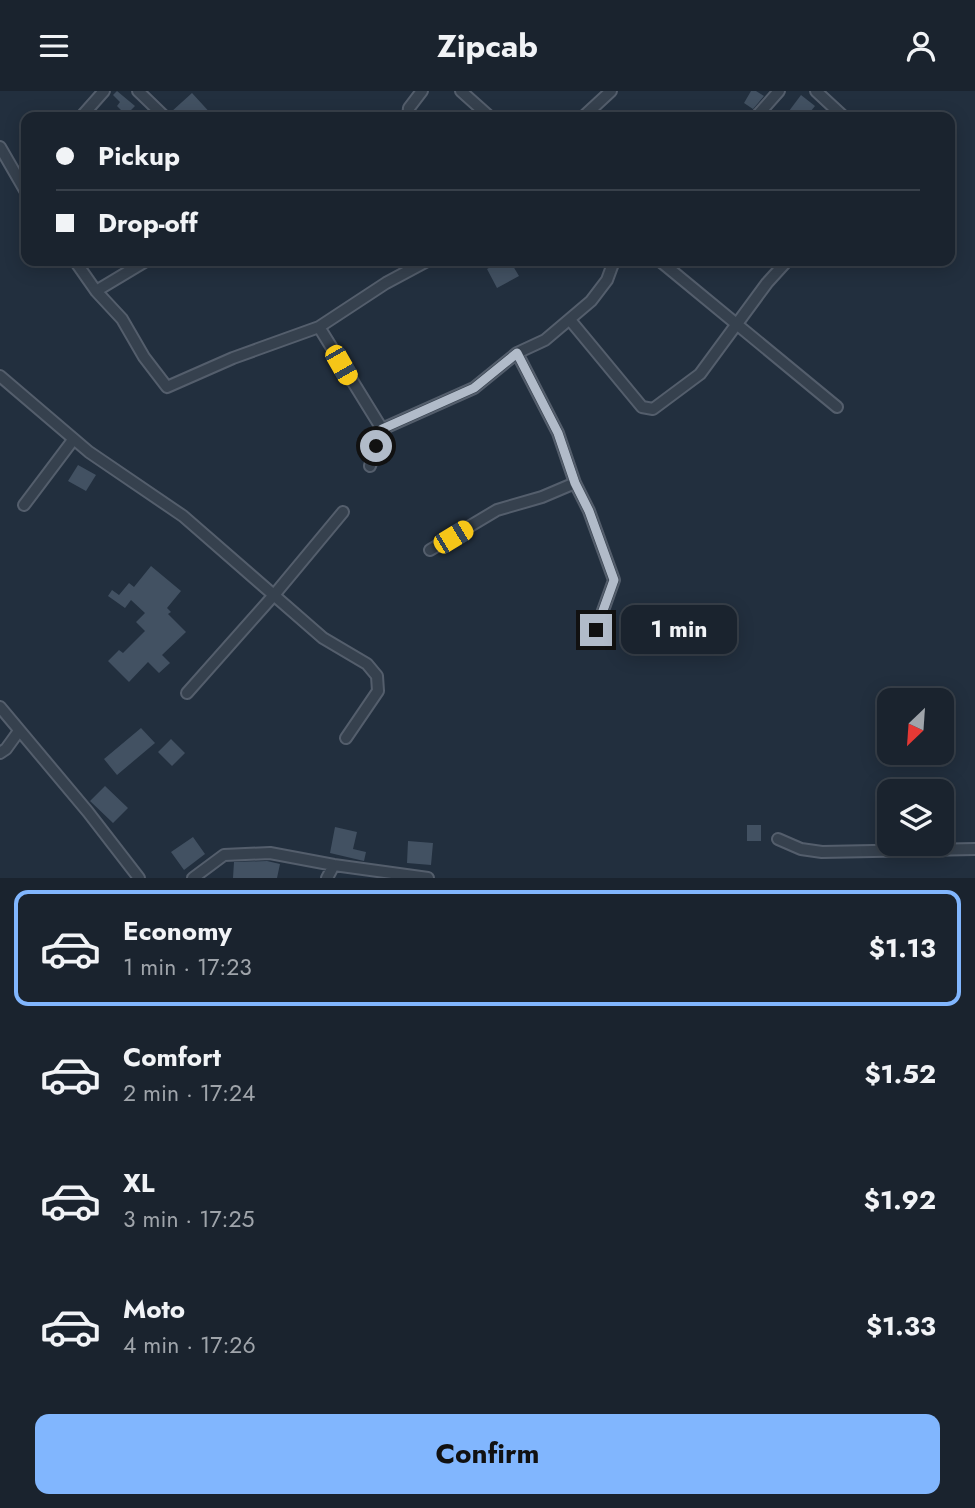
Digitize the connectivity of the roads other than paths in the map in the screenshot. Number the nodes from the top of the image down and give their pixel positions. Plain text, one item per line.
1 (104, 91) edge
2 (138, 91) edge
3 (422, 91) edge
4 (460, 91) edge
5 (611, 91) edge
6 (779, 91) edge
7 (816, 91) edge
8 (85, 112) edge
9 (160, 112) edge
10 (409, 112) edge
11 (484, 112) edge
12 (588, 112) edge
13 (760, 112) edge
14 (839, 112) edge
15 (0, 147) edge
16 (21, 173) edge
17 (15, 177) junction
18 (21, 186) edge
19 (78, 266) edge
20 (138, 266) edge
21 (418, 266) edge
22 (612, 266) edge
23 (666, 266) edge
24 (782, 266) edge
25 (96, 291) junction
26 (570, 320) junction
27 (736, 325) junction
28 (319, 327) junction
29 (517, 353) junction
30 (0, 376) edge
31 (837, 407) dead end
32 (382, 429) junction
33 (73, 440) junction
34 (370, 466) dead end
35 (575, 483) junction
36 (24, 505) dead end
37 (343, 512) dead end
38 (430, 551) dead end
39 (274, 595) junction
40 (596, 630) dead end
41 (187, 693) dead end
42 (0, 707) edge
43 (19, 731) junction
44 (346, 738) dead end
45 (0, 753) edge
46 (778, 839) dead end
47 (975, 849) edge
48 (334, 865) junction
49 (139, 878) edge
50 (193, 878) edge
51 (327, 878) edge
52 (428, 878) edge

1 - 8 street
2 - 9 street
3 - 10 street
4 - 11 street
5 - 12 street
6 - 13 street
7 - 14 street
15 - 17 street
16 - 17 street
17 - 18 street
19 - 25 street
20 - 25 street
21 - 28 street
22 - 26 street
23 - 27 street
24 - 27 street
25 - 28 street
26 - 27 street
26 - 29 street
27 - 31 street
28 - 32 street
29 - 32 street
29 - 35 street
30 - 33 street
32 - 34 street
33 - 36 street
33 - 39 street
35 - 38 street
35 - 40 street
37 - 39 street
39 - 41 street
39 - 44 street
42 - 43 street
43 - 45 street
43 - 49 street
46 - 47 street
48 - 50 street
48 - 51 street
48 - 52 street

